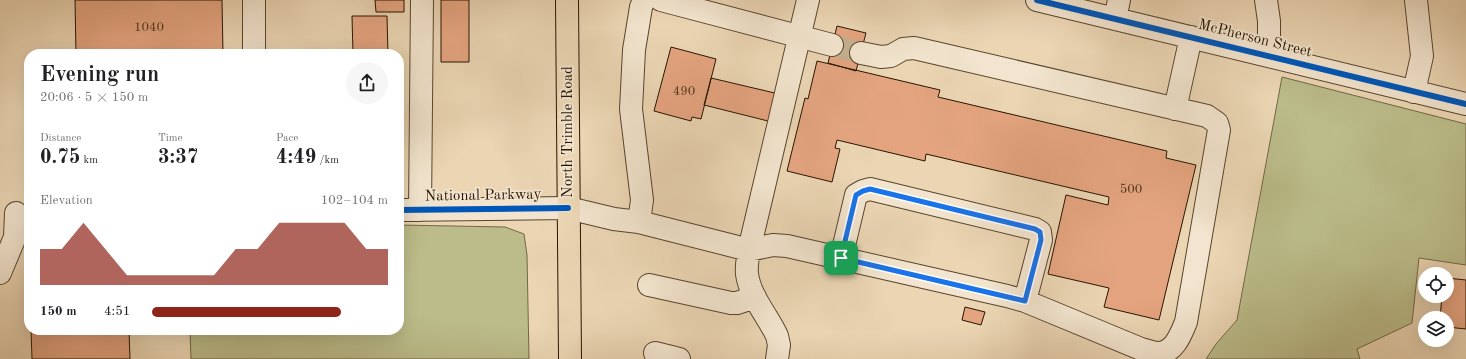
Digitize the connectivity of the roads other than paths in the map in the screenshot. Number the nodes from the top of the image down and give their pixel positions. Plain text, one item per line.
1 (254, 0) edge
2 (422, 0) edge
3 (567, 0) edge
4 (644, 0) edge
5 (661, 0) edge
6 (808, 0) edge
7 (1037, 0) edge
8 (1266, 0) edge
9 (1416, 0) edge
10 (1117, 10) edge
11 (800, 37) junction
12 (1191, 37) junction
13 (832, 45) tunnel mouth
14 (254, 49) edge
15 (861, 53) tunnel mouth
16 (1269, 56) junction
17 (1414, 92) junction
18 (1466, 104) edge
19 (1175, 109) junction
20 (568, 208) junction
21 (404, 210) edge
22 (420, 210) junction
23 (15, 213) edge
24 (639, 222) junction
25 (749, 250) junction
26 (841, 258) junction
27 (0, 273) edge
28 (649, 285) dead end
29 (755, 297) junction
30 (1025, 301) junction
31 (654, 353) dead end
32 (570, 359) edge
33 (679, 359) edge
34 (777, 359) edge

1 - 14 street
2 - 22 street
3 - 20 main road, North Trimble Road
4 - 24 street
5 - 11 street
6 - 11 street
7 - 10 street, McPherson Street
8 - 16 street
9 - 17 street
10 - 12 street, McPherson Street
11 - 13 street
11 - 25 street
12 - 16 street, McPherson Street
12 - 19 street
15 - 19 street
16 - 17 street, McPherson Street
17 - 18 street, McPherson Street
19 - 30 street
20 - 22 street, National Parkway
20 - 24 street, National Parkway
20 - 32 main road, North Trimble Road
21 - 22 street, National Parkway
23 - 27 street
24 - 25 street, National Parkway
25 - 26 street
25 - 29 street
26 - 30 street
26 - 30 street
28 - 29 street
29 - 34 street
31 - 33 street

